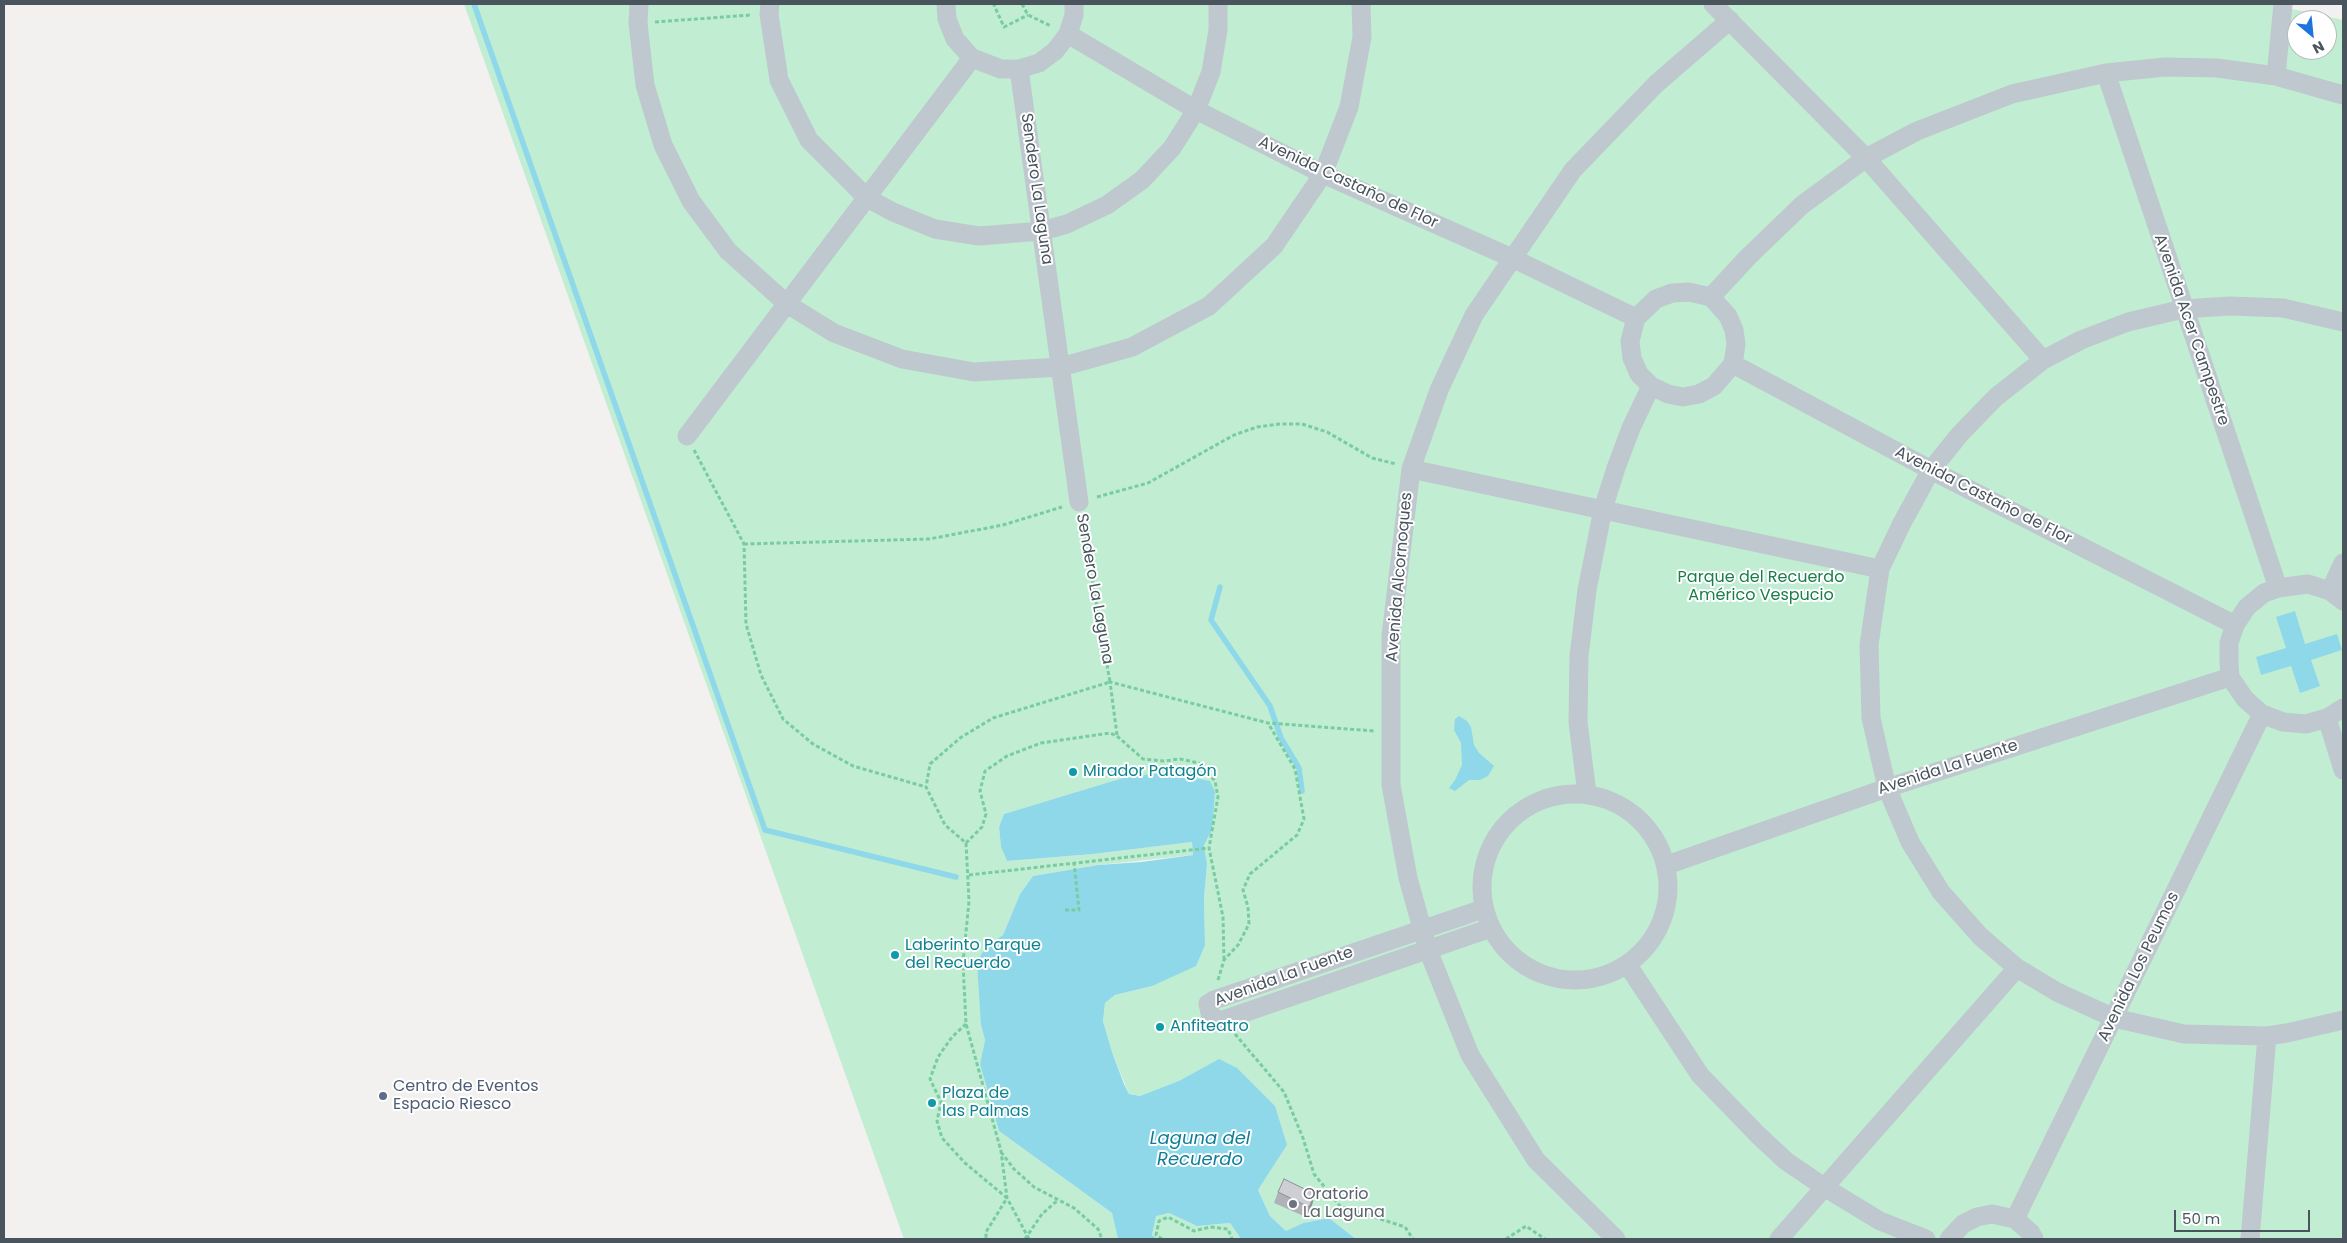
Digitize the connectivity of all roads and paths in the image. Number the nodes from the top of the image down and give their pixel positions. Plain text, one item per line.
1 (639, 4) edge
2 (946, 4) edge
3 (996, 4) edge
4 (1022, 4) edge
5 (1074, 4) edge
6 (1218, 4) edge
7 (1361, 4) edge
8 (1714, 4) edge
9 (2283, 4) edge
10 (770, 9) edge
11 (1028, 15) junction
12 (1730, 20) junction
13 (638, 23) junction
14 (1068, 34) junction
15 (972, 58) junction
16 (1019, 69) junction
17 (2106, 73) junction
18 (2276, 76) junction
19 (2343, 94) edge
20 (1196, 110) junction
21 (1866, 158) junction
22 (1323, 174) junction
23 (867, 198) junction
24 (1042, 231) junction
25 (1512, 258) junction
26 (1711, 297) junction
27 (787, 304) junction
28 (2183, 309) junction
29 (1636, 318) junction
30 (2343, 322) edge
31 (2044, 360) junction
32 (1732, 364) junction
33 (1061, 367) junction
34 (1651, 386) junction
35 (687, 436) joint
36 (1411, 468) junction
37 (1931, 470) junction
38 (1079, 502) junction
39 (1603, 509) junction
40 (744, 544) junction
41 (2343, 563) edge
42 (1880, 569) junction
43 (2278, 588) junction
44 (2337, 596) edge
45 (2235, 625) junction
46 (2230, 677) junction
47 (1110, 682) junction
48 (2335, 713) edge
49 (2262, 714) junction
50 (1269, 723) junction
51 (1391, 732) junction
52 (1117, 736) junction
53 (2343, 770) edge
54 (926, 788) junction
55 (1886, 788) junction
56 (1587, 794) junction
57 (966, 843) junction
58 (1209, 848) junction
59 (1074, 863) junction
60 (1667, 865) junction
61 (968, 875) junction
62 (1483, 909) junction
63 (1065, 910) dead end
64 (1422, 928) junction
65 (1491, 928) junction
66 (1428, 950) junction
67 (1224, 960) junction
68 (1627, 964) junction
69 (2017, 968) junction
70 (1214, 1000) junction
71 (2114, 1018) junction
72 (1223, 1020) junction
73 (2343, 1020) edge
74 (966, 1024) junction
75 (2267, 1036) junction
76 (1001, 1151) junction
77 (1824, 1187) junction
78 (1007, 1198) junction
79 (1058, 1200) junction
80 (2015, 1219) junction
81 (1027, 1238) edge
82 (986, 1239) edge
83 (1102, 1239) edge
84 (1162, 1239) edge
85 (1232, 1239) edge
86 (1413, 1239) edge
87 (1506, 1239) edge
88 (1545, 1239) edge
89 (1616, 1239) edge
90 (1780, 1239) edge
91 (1926, 1239) edge
92 (1949, 1239) edge
93 (2034, 1239) edge
94 (2250, 1239) edge

1 - 13 lane
2 - 15 lane
3 - 11 path
4 - 11 path
5 - 14 lane
6 - 20 lane
7 - 22 lane
8 - 12 lane
9 - 18 lane
10 - 13 path
10 - 23 lane
11 - 14 path
12 - 21 lane
12 - 25 lane, Avenida Alcornoques
13 - 27 lane
14 - 16 lane
14 - 20 lane, Avenida Castaño de Flor
15 - 16 lane
15 - 23 lane
16 - 24 lane, Sendero La Laguna
17 - 18 lane
17 - 21 lane
17 - 28 lane, Avenida Acer Campestre
18 - 19 lane
20 - 22 lane, Avenida Castaño de Flor
20 - 24 lane
21 - 26 lane
21 - 31 lane
22 - 25 lane, Avenida Castaño de Flor
22 - 33 lane
23 - 24 lane
23 - 27 lane
24 - 33 lane, Sendero La Laguna
25 - 29 lane, Avenida Castaño de Flor
25 - 36 lane, Avenida Alcornoques
26 - 29 lane
26 - 32 lane
27 - 33 lane
27 - 35 lane
28 - 30 lane
28 - 31 lane
28 - 43 lane, Avenida Acer Campestre
29 - 34 lane
31 - 37 lane
32 - 34 lane
32 - 37 lane, Avenida Castaño de Flor
33 - 38 lane, Sendero La Laguna
34 - 39 lane
35 - 40 path
36 - 38 path
36 - 39 lane
36 - 51 lane, Avenida Alcornoques
37 - 42 lane
37 - 45 lane, Avenida Castaño de Flor
38 - 40 path
38 - 47 path, Sendero La Laguna
39 - 42 lane
39 - 56 lane
40 - 54 path
41 - 44 lane
42 - 55 lane
43 - 44 lane
43 - 45 lane
45 - 46 lane
46 - 49 lane
46 - 55 lane, Avenida La Fuente
47 - 50 path
47 - 52 path
47 - 54 path, Sendero La Laguna
48 - 49 lane
48 - 53 lane
49 - 71 lane, Avenida Los Peumos
50 - 51 path
50 - 67 path
51 - 64 lane, Avenida Alcornoques
52 - 57 path
52 - 58 path
54 - 57 path
55 - 60 lane, Avenida La Fuente
55 - 69 lane
56 - 60 lane
56 - 62 lane
57 - 61 path
58 - 59 path
58 - 67 path
59 - 61 path
59 - 63 path
60 - 68 lane
61 - 74 path
62 - 64 lane, Avenida La Fuente
62 - 65 lane
64 - 66 lane, Avenida Alcornoques
64 - 70 lane, Avenida La Fuente
65 - 66 lane, Avenida La Fuente
65 - 68 lane
66 - 72 lane, Avenida La Fuente
66 - 89 lane, Avenida Alcornoques
67 - 70 path
68 - 77 lane
69 - 71 lane
69 - 77 lane
70 - 72 lane, Avenida La Fuente
71 - 75 lane
71 - 80 lane, Avenida Los Peumos
72 - 86 path
73 - 75 lane
74 - 76 path
74 - 78 path
75 - 94 lane
76 - 78 path
76 - 79 path
77 - 90 lane
77 - 91 lane
78 - 81 path
78 - 82 path
79 - 81 path
79 - 83 path
80 - 92 lane
80 - 93 lane
84 - 85 path
87 - 88 path

